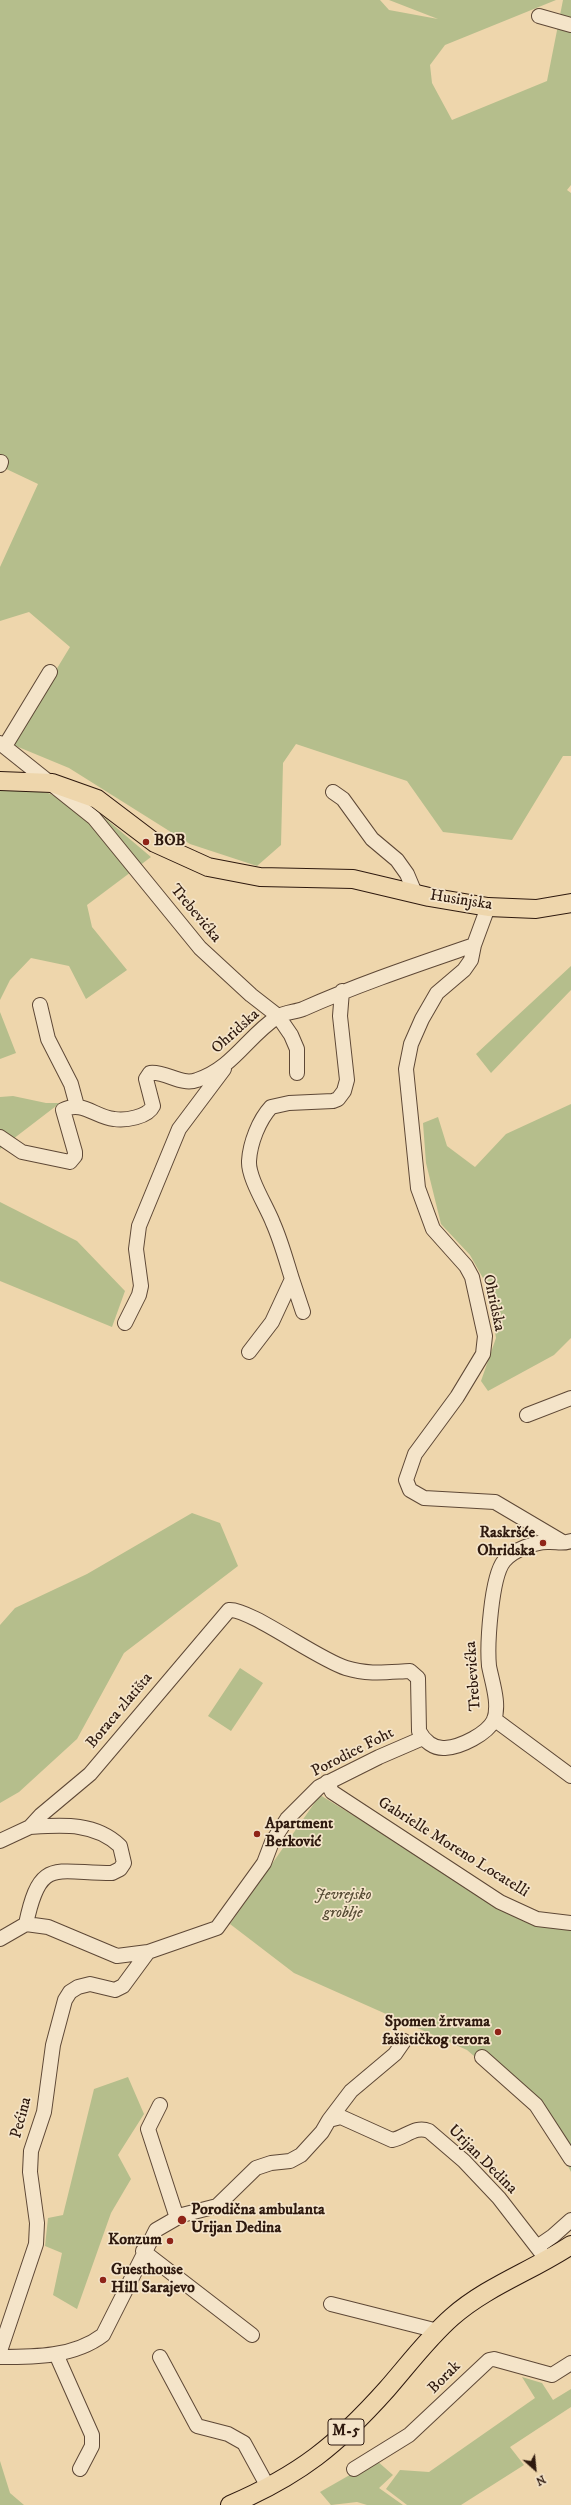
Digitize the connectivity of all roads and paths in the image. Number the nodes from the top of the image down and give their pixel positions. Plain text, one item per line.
1 (539, 16) dead end
2 (571, 25) edge
3 (50, 672) dead end
4 (2, 744) edge
5 (0, 781) edge
6 (52, 783) junction
7 (333, 792) dead end
8 (414, 893) junction
9 (571, 903) edge
10 (488, 907) junction
11 (474, 945) junction
12 (342, 991) junction
13 (40, 1005) dead end
14 (278, 1016) junction
15 (226, 1066) junction
16 (297, 1073) dead end
17 (78, 1106) junction
18 (0, 1137) edge
19 (292, 1278) junction
20 (302, 1312) dead end
21 (125, 1323) dead end
22 (249, 1352) dead end
23 (571, 1398) edge
24 (527, 1415) dead end
25 (569, 1545) edge
26 (494, 1719) junction
27 (423, 1738) junction
28 (571, 1776) edge
29 (327, 1782) junction
30 (30, 1828) junction
31 (0, 1841) edge
32 (571, 1923) edge
33 (26, 1924) junction
34 (0, 1939) edge
35 (148, 1952) junction
36 (404, 2041) dead end
37 (482, 2057) dead end
38 (160, 2105) dead end
39 (330, 2120) junction
40 (571, 2159) edge
41 (177, 2218) junction
42 (571, 2220) edge
43 (571, 2245) edge
44 (144, 2251) junction
45 (542, 2254) junction
46 (331, 2304) dead end
47 (438, 2331) junction
48 (252, 2335) dead end
49 (0, 2351) edge
50 (56, 2354) junction
51 (0, 2357) edge
52 (160, 2358) dead end
53 (571, 2364) edge
54 (80, 2469) dead end
55 (354, 2469) dead end
56 (268, 2487) junction
57 (230, 2505) edge

1 - 2 street
3 - 4 street
4 - 6 street, Trebevićka
5 - 6 main road, Husinjska
6 - 8 main road, Husinjska
6 - 14 street, Trebevićka
7 - 8 street
8 - 10 main road, Husinjska
9 - 10 main road, Husinjska
10 - 11 street, Ohridska
11 - 12 street, Ohridska
11 - 25 street, Ohridska
12 - 14 street, Ohridska
12 - 19 street
13 - 17 street
14 - 15 street, Ohridska
14 - 16 street, Trebevićka
15 - 17 street, Ohridska
15 - 21 street
17 - 18 street
19 - 20 street
19 - 22 street
23 - 24 street
25 - 26 street, Trebevićka
26 - 27 street, Trebevićka
26 - 28 street
27 - 29 street, Porodice Foht
27 - 30 street, Boraca zlatišta
29 - 32 street, Gabrielle Moreno Locatelli
29 - 35 street, Porodice Foht
30 - 31 street, Boraca zlatišta
30 - 33 street, Boraca zlatišta
33 - 34 street
33 - 35 street, Porodice Foht
35 - 49 street, Pećina
36 - 39 street
37 - 40 street
38 - 41 street
39 - 41 street
39 - 45 street, Urijan Dedina
41 - 44 street
42 - 45 street
43 - 45 main road, M-5
44 - 48 street
44 - 50 street
45 - 47 main road, M-5
46 - 47 street
47 - 56 main road, M-5
50 - 51 street
50 - 54 street
52 - 56 street
53 - 55 street, Borak
56 - 57 main road, M-5

